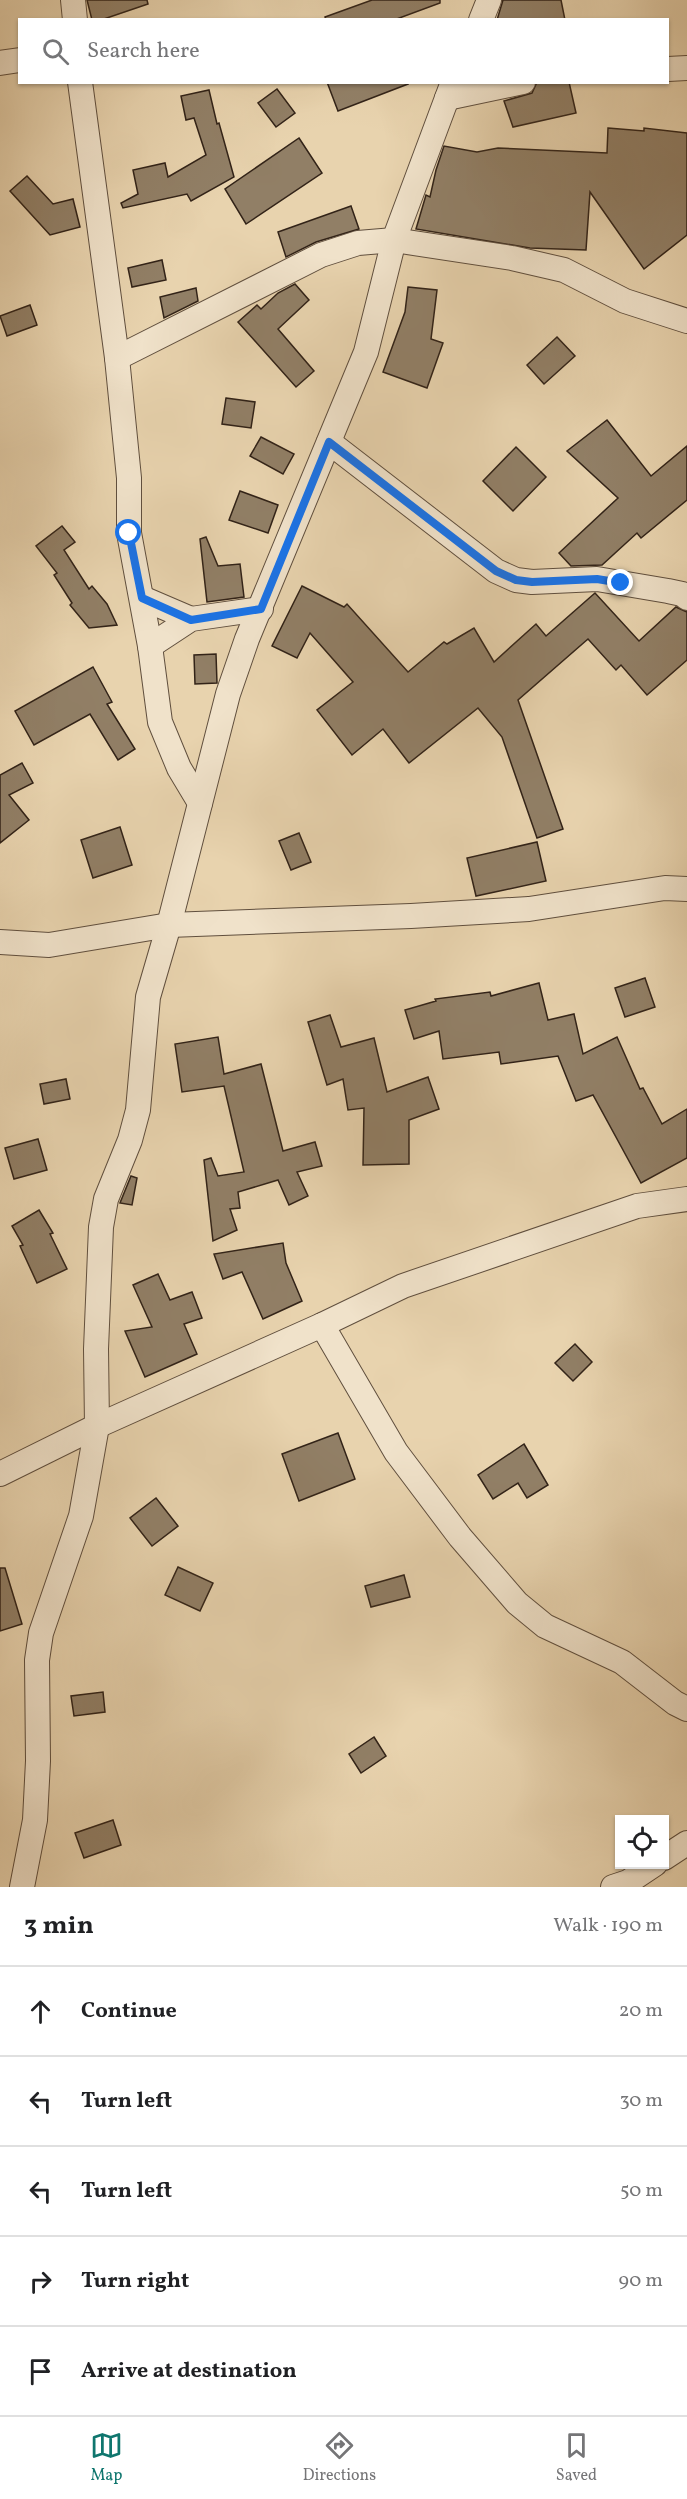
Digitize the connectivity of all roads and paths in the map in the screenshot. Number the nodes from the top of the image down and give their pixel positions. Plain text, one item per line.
1 (73, 0) edge
2 (489, 0) edge
3 (75, 18) edge
4 (482, 18) edge
5 (18, 60) edge
6 (0, 63) edge
7 (687, 68) edge
8 (669, 69) edge
9 (80, 84) edge
10 (505, 84) edge
11 (450, 90) edge
12 (394, 240) junction
13 (687, 321) edge
14 (117, 358) junction
15 (329, 442) junction
16 (142, 598) junction
17 (685, 603) edge
18 (261, 609) junction
19 (191, 620) junction
20 (150, 646) junction
21 (200, 803) junction
22 (687, 889) edge
23 (169, 925) junction
24 (0, 942) edge
25 (687, 1199) edge
26 (322, 1325) junction
27 (97, 1426) junction
28 (0, 1474) edge
29 (687, 1709) edge
30 (687, 1843) edge
31 (669, 1855) edge
32 (648, 1869) edge
33 (24, 1885) edge
34 (614, 1887) edge

1 - 3 street
2 - 4 street
5 - 6 street
7 - 8 street
9 - 14 street
10 - 11 street
11 - 12 street
12 - 13 street
12 - 14 street
12 - 15 street
14 - 16 street
15 - 17 street
15 - 18 street
16 - 19 street
16 - 20 street
18 - 19 street
18 - 21 street
19 - 20 street
20 - 21 street
21 - 23 street
22 - 23 street
23 - 24 street
23 - 27 street
25 - 26 street
26 - 27 street
26 - 29 street
27 - 28 street
27 - 33 street
30 - 31 street
32 - 34 street

